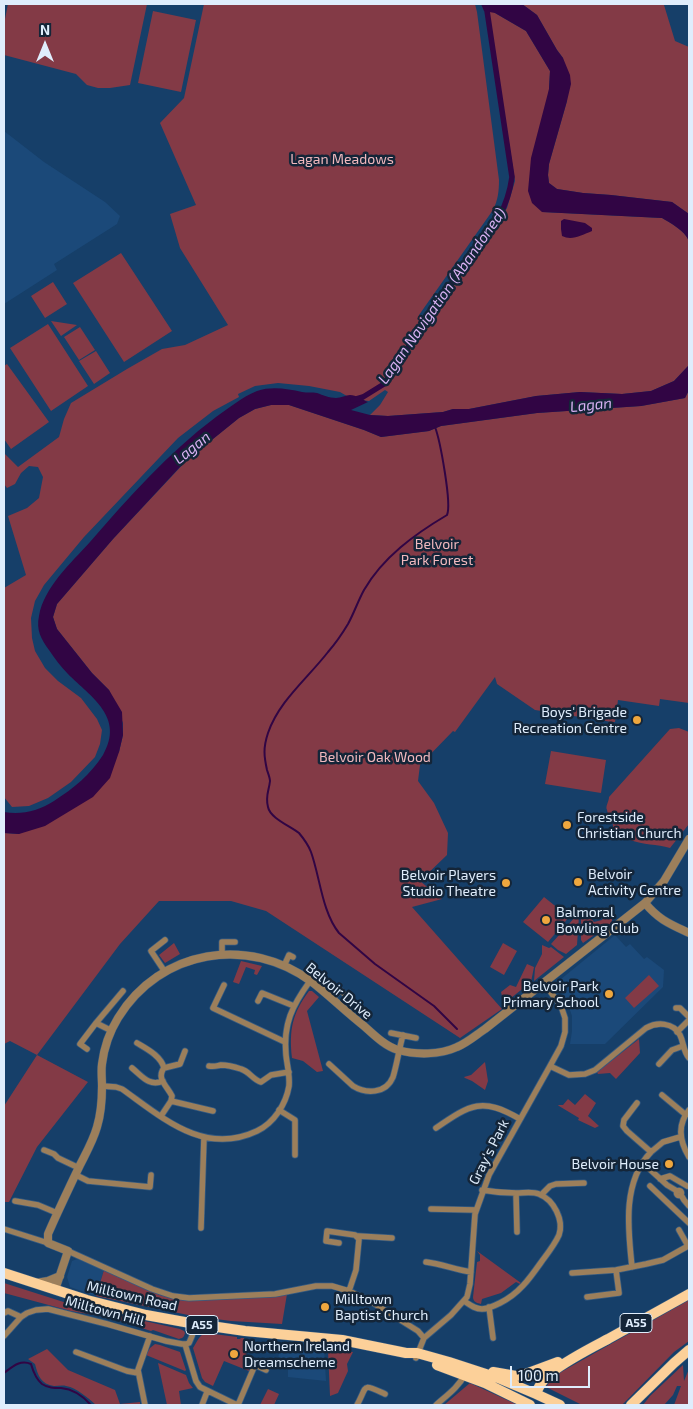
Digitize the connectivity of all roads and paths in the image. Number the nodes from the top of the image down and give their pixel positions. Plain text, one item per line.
1 (689, 839) edge
2 (645, 903) junction
3 (689, 933) edge
4 (166, 940) dead end
5 (235, 942) dead end
6 (222, 955) junction
7 (293, 957) dead end
8 (284, 966) junction
9 (165, 972) junction
10 (310, 981) junction
11 (544, 982) junction
12 (224, 985) dead end
13 (123, 991) dead end
14 (332, 999) junction
15 (258, 1001) dead end
16 (352, 1001) dead end
17 (294, 1006) junction
18 (676, 1008) dead end
19 (689, 1019) edge
20 (96, 1023) junction
21 (112, 1031) junction
22 (391, 1032) dead end
23 (677, 1032) junction
24 (403, 1035) junction
25 (416, 1038) dead end
26 (74, 1039) dead end
27 (285, 1042) junction
28 (137, 1043) dead end
29 (80, 1044) junction
30 (683, 1046) junction
31 (87, 1050) dead end
32 (399, 1050) junction
33 (186, 1051) dead end
34 (689, 1058) edge
35 (330, 1064) dead end
36 (659, 1064) dead end
37 (209, 1066) dead end
38 (550, 1066) junction
39 (132, 1068) dead end
40 (164, 1068) junction
41 (289, 1072) junction
42 (162, 1081) junction
43 (102, 1086) junction
44 (662, 1095) dead end
45 (171, 1101) junction
46 (637, 1103) dead end
47 (279, 1110) junction
48 (213, 1112) dead end
49 (688, 1112) edge
50 (161, 1116) junction
51 (520, 1119) junction
52 (436, 1128) dead end
53 (204, 1137) junction
54 (680, 1137) junction
55 (44, 1150) dead end
56 (651, 1152) junction
57 (295, 1155) dead end
58 (689, 1157) edge
59 (646, 1165) dead end
60 (77, 1171) junction
61 (151, 1175) dead end
62 (660, 1179) junction
63 (584, 1183) dead end
64 (688, 1185) edge
65 (650, 1186) dead end
66 (482, 1190) junction
67 (679, 1192) junction
68 (516, 1193) junction
69 (541, 1195) junction
70 (15, 1201) dead end
71 (689, 1206) edge
72 (431, 1209) dead end
73 (476, 1210) junction
74 (58, 1213) junction
75 (689, 1223) edge
76 (4, 1228) edge
77 (201, 1228) dead end
78 (679, 1230) dead end
79 (517, 1232) dead end
80 (358, 1236) junction
81 (392, 1238) dead end
82 (48, 1243) junction
83 (339, 1243) dead end
84 (68, 1251) junction
85 (426, 1262) dead end
86 (632, 1267) junction
87 (616, 1270) junction
88 (471, 1272) junction
89 (4, 1273) edge
90 (572, 1273) dead end
91 (60, 1275) junction
92 (31, 1283) junction
93 (55, 1290) junction
94 (350, 1291) junction
95 (689, 1294) edge
96 (73, 1296) junction
97 (587, 1296) dead end
98 (464, 1301) junction
99 (489, 1307) junction
100 (4, 1313) edge
101 (21, 1317) junction
102 (196, 1324) junction
103 (4, 1336) edge
104 (150, 1336) junction
105 (424, 1338) junction
106 (493, 1338) dead end
107 (185, 1344) junction
108 (689, 1350) edge
109 (76, 1352) dead end
110 (582, 1352) junction
111 (417, 1356) junction
112 (266, 1370) dead end
113 (466, 1371) junction
114 (138, 1373) junction
115 (207, 1392) junction
116 (385, 1394) dead end
117 (536, 1394) junction
118 (145, 1405) edge
119 (202, 1405) edge
120 (238, 1405) edge
121 (357, 1405) edge
122 (436, 1405) edge
123 (530, 1405) edge
124 (545, 1405) edge
125 (560, 1405) edge
126 (631, 1405) edge

1 - 2 street, Belvoir Drive
2 - 3 street
2 - 11 street, Belvoir Drive
4 - 9 street
5 - 6 street
6 - 8 street, Belvoir Drive
6 - 9 street, Belvoir Drive
7 - 8 street
8 - 10 street, Belvoir Drive
9 - 21 street, Belvoir Drive
10 - 14 street, Belvoir Drive
10 - 17 street
11 - 32 street, Belvoir Drive
11 - 38 street, Gray's Park
12 - 27 street
13 - 20 street
14 - 16 street
14 - 32 street, Belvoir Drive
15 - 17 street
17 - 27 street
18 - 19 street
19 - 23 street
20 - 21 street
20 - 29 street
21 - 43 street, Belvoir Drive
22 - 24 street
23 - 30 street
23 - 38 street
24 - 25 street
24 - 32 street
26 - 29 street
27 - 41 street
28 - 40 street
29 - 31 street
30 - 34 street
30 - 36 street
32 - 35 street
33 - 40 street
37 - 41 street
38 - 51 street, Gray's Park
39 - 42 street
40 - 42 street
41 - 47 street
42 - 45 street
43 - 50 street
43 - 60 street, Belvoir Drive
44 - 49 street
45 - 48 street
45 - 50 street
46 - 56 street
47 - 53 street
47 - 57 street
49 - 54 street
50 - 53 street
51 - 52 street
51 - 66 street, Gray's Park
53 - 77 street
54 - 56 street
54 - 58 street
55 - 60 street
56 - 86 street
59 - 62 street
60 - 61 street
60 - 74 street, Belvoir Drive
62 - 64 street
62 - 67 street
63 - 69 street
64 - 67 street
65 - 75 street
66 - 68 street
66 - 73 street, Gray's Park
67 - 71 street
68 - 69 street
68 - 79 street
69 - 99 street
70 - 74 street
72 - 73 street
73 - 88 street, Gray's Park
74 - 82 street, Belvoir Drive
76 - 82 street
78 - 86 street
80 - 81 street
80 - 83 street
80 - 94 street
82 - 84 street
84 - 91 street
84 - 94 street
85 - 88 street
86 - 87 street
87 - 90 street
87 - 97 street
88 - 98 street, Gray's Park
89 - 92 highway, Milltown Road / A55
91 - 92 street
91 - 93 street
91 - 96 street
92 - 93 highway, Milltown Road / A55
93 - 96 highway, Milltown Road / A55
94 - 105 street
95 - 110 highway, A55
96 - 102 highway, Milltown Road / A55
98 - 99 street
98 - 105 street
99 - 106 street
100 - 101 street
101 - 103 street, Milltown Hill
101 - 104 street, Milltown Hill
102 - 107 street
102 - 111 highway, Milltown Road / A55
104 - 107 street, Milltown Hill
104 - 114 street
105 - 111 street
107 - 115 street
108 - 126 highway
109 - 114 street
110 - 113 highway, A55
110 - 117 highway, A55
111 - 113 highway, Milltown Road / A55
112 - 120 street
113 - 117 highway, Milltown Road / A55
113 - 122 street
113 - 123 highway, Milltown Road / A55
114 - 118 street
115 - 119 street
115 - 120 street
116 - 121 street
117 - 124 highway
117 - 125 highway, Milltown Road / A55

